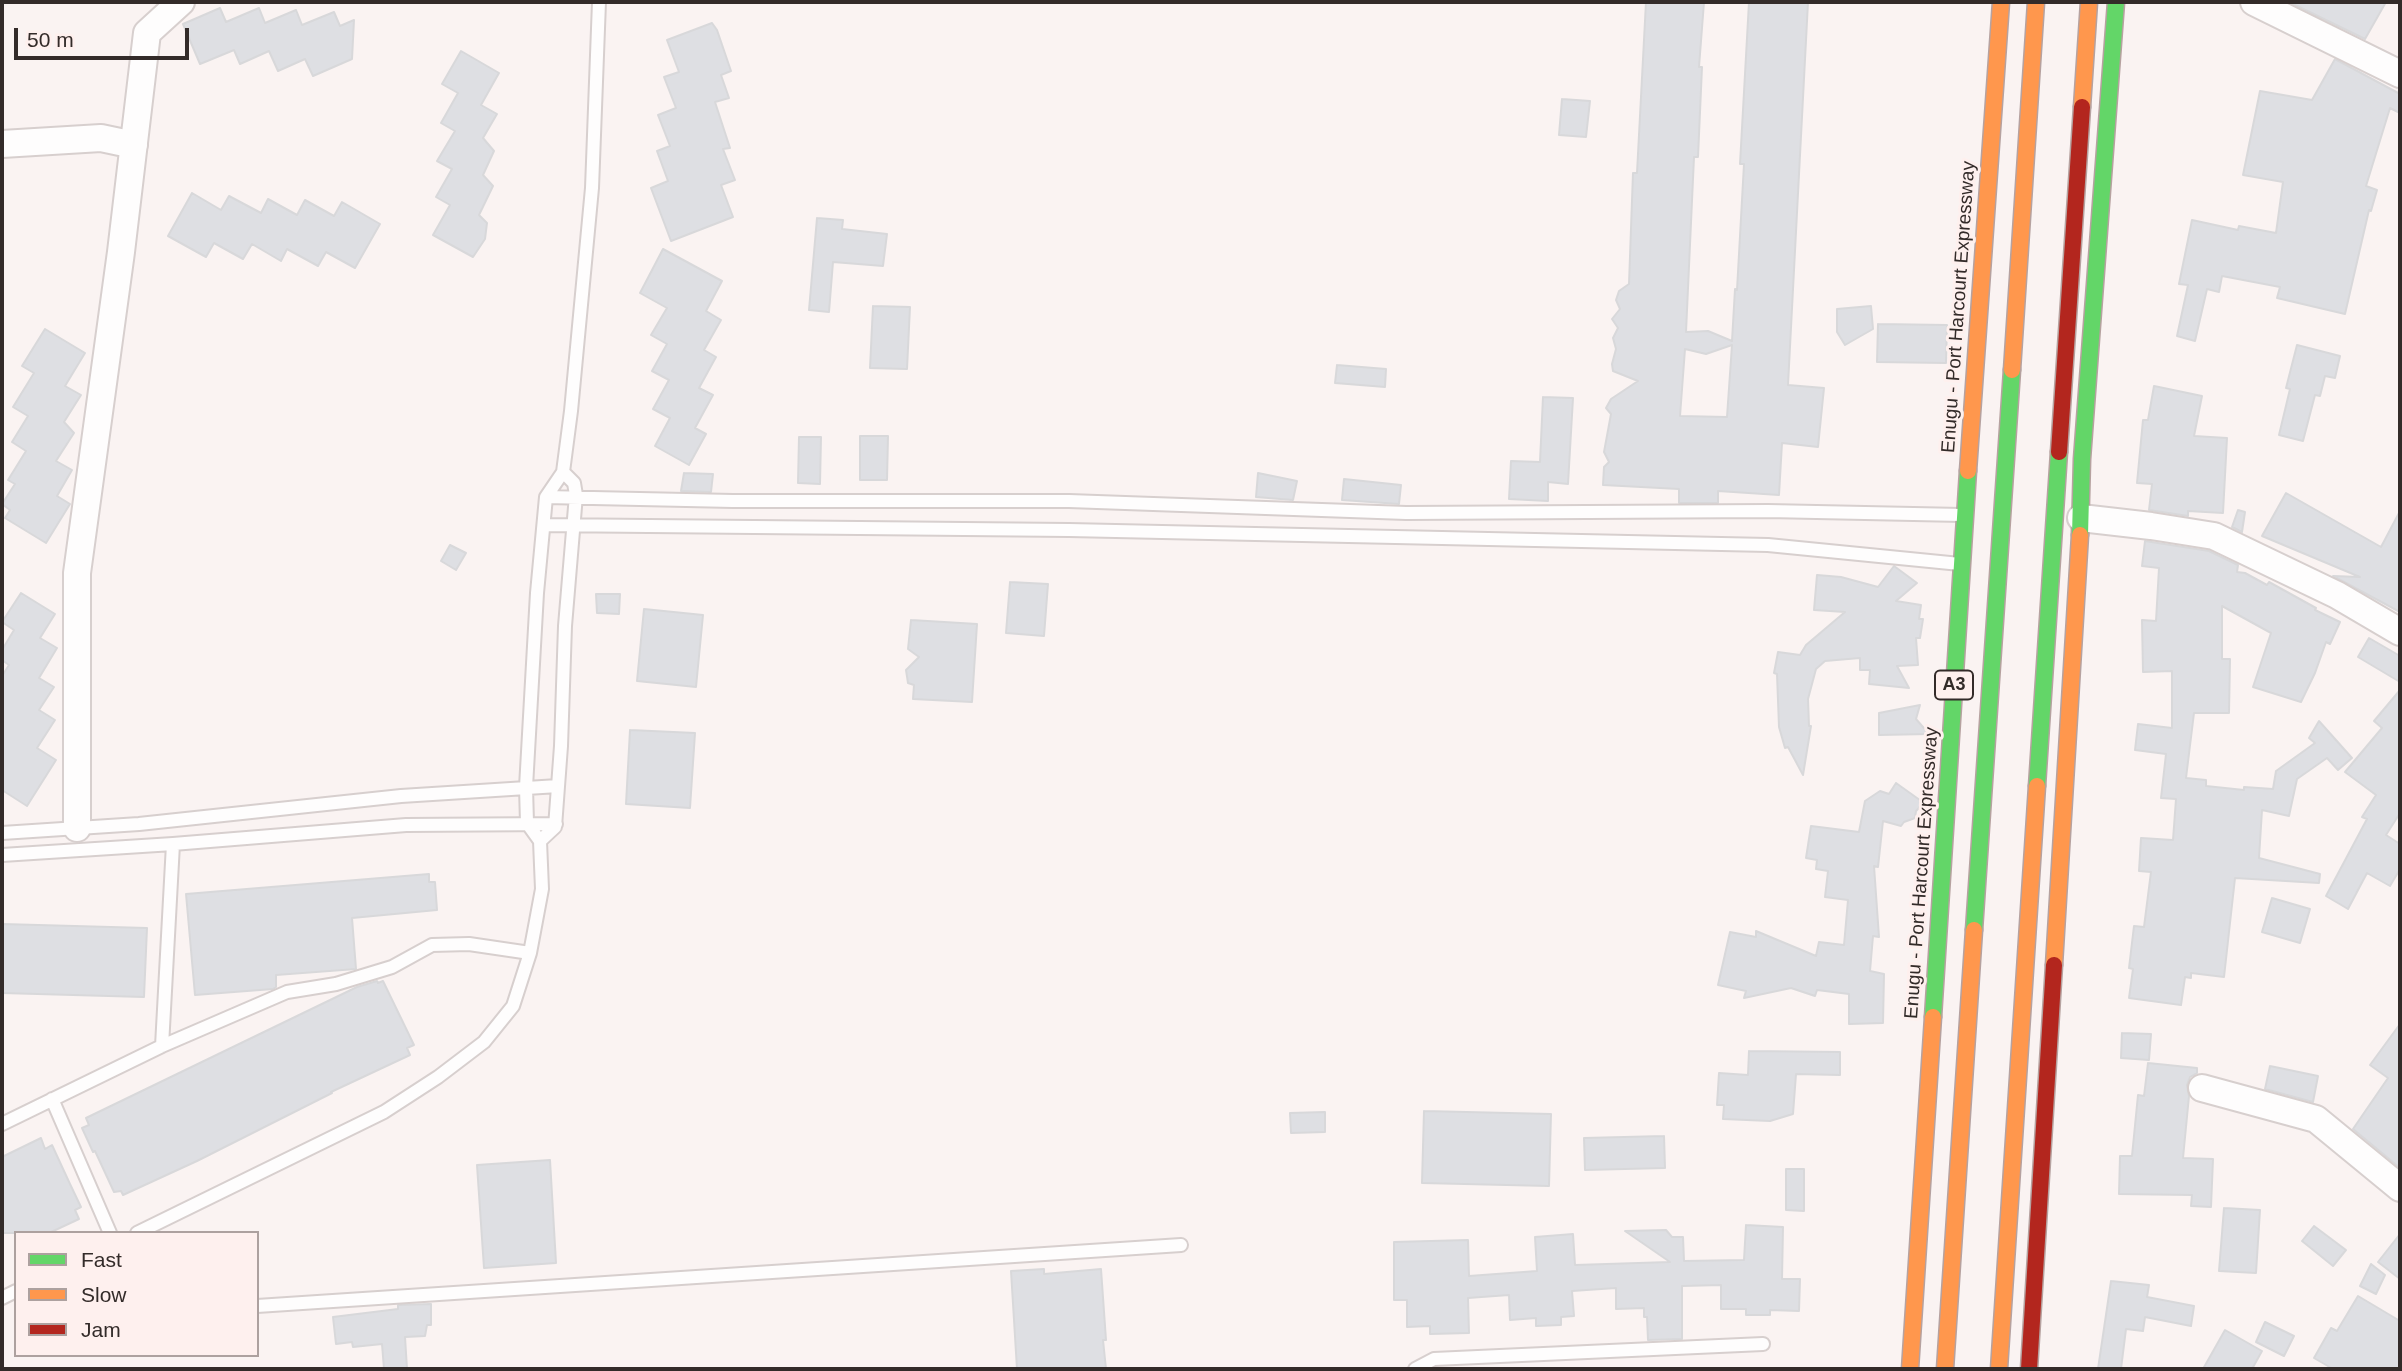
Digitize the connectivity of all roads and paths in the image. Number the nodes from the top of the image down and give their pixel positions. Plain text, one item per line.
1 (181, 2) edge
2 (599, 2) edge
3 (2001, 2) edge
4 (2036, 2) edge
5 (2088, 2) edge
6 (2116, 2) edge
7 (2254, 2) edge
8 (2400, 74) edge
9 (2, 144) edge
10 (134, 145) junction
11 (563, 472) junction
12 (576, 495) junction
13 (545, 496) junction
14 (1965, 515) junction
15 (2081, 518) junction
16 (544, 525) junction
17 (575, 525) junction
18 (1962, 564) junction
19 (2400, 632) edge
20 (558, 786) junction
21 (526, 787) junction
22 (527, 823) junction
23 (556, 824) junction
24 (77, 828) junction
25 (2, 834) edge
26 (540, 841) junction
27 (173, 844) junction
28 (2, 855) edge
29 (530, 953) junction
30 (162, 1046) junction
31 (2202, 1088) dead end
32 (52, 1099) junction
33 (2, 1124) edge
34 (2400, 1188) edge
35 (109, 1231) edge
36 (141, 1231) edge
37 (1181, 1245) dead end
38 (259, 1306) edge
39 (1763, 1344) dead end
40 (1415, 1369) edge
41 (1910, 1369) edge
42 (1945, 1369) edge
43 (1999, 1369) edge
44 (2029, 1369) edge

1 - 10 street
2 - 11 lane
3 - 14 main road, Enugu - Port Harcourt Expressway / A3
4 - 42 main road, A3
5 - 43 main road
6 - 15 main road
7 - 8 street
9 - 10 street
10 - 24 street
11 - 12 lane
11 - 13 lane
12 - 13 lane
12 - 14 lane
12 - 17 lane
13 - 16 lane
14 - 18 main road, Enugu - Port Harcourt Expressway / A3
15 - 19 street
15 - 44 main road
16 - 17 lane
16 - 21 lane
17 - 18 lane
17 - 20 lane
18 - 41 main road, Enugu - Port Harcourt Expressway / A3
20 - 21 lane
20 - 23 lane
21 - 22 lane
21 - 24 lane
22 - 23 lane
22 - 26 lane
22 - 27 lane
23 - 26 lane
24 - 25 lane
26 - 29 lane
27 - 28 lane
27 - 30 lane
29 - 30 lane
29 - 36 lane
30 - 32 lane
31 - 34 street
32 - 33 lane
32 - 35 lane
37 - 38 lane
39 - 40 lane

